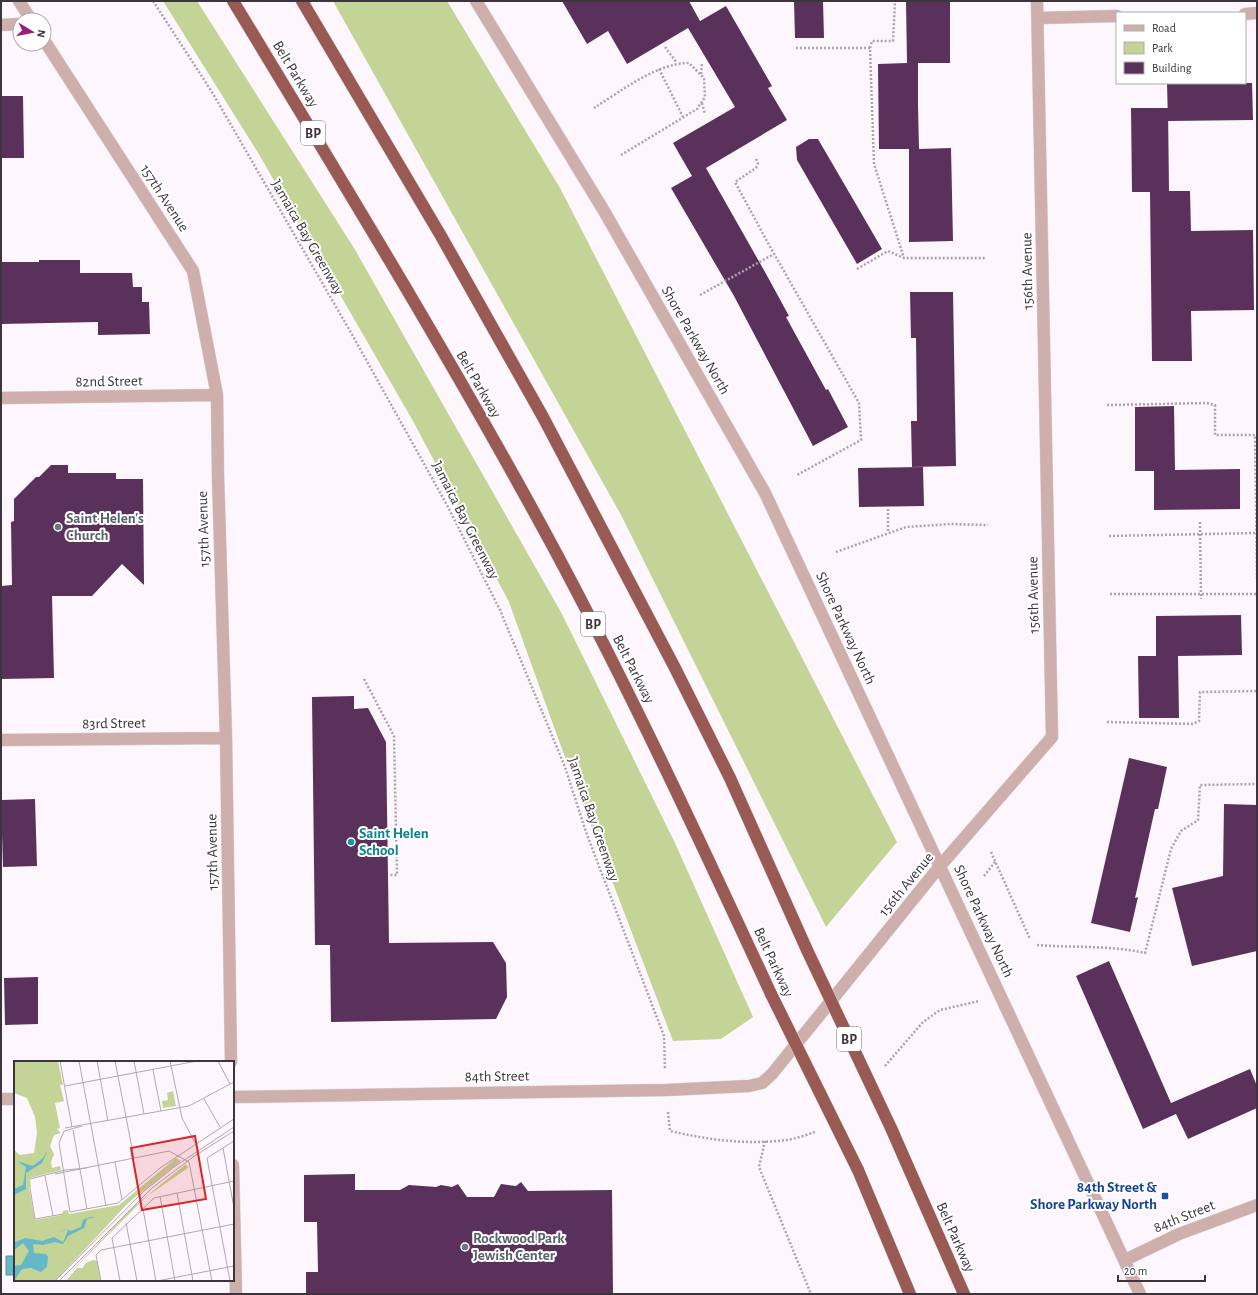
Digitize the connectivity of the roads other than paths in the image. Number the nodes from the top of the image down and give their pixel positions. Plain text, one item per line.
1 (19, 1) edge
2 (233, 1) edge
3 (302, 1) edge
4 (476, 1) edge
5 (1037, 1) edge
6 (26, 12) edge
7 (1257, 13) edge
8 (1246, 14) edge
9 (1116, 16) edge
10 (1038, 18) junction
11 (12, 24) edge
12 (1, 25) edge
13 (52, 52) edge
14 (217, 395) junction
15 (1, 398) edge
16 (226, 738) junction
17 (1, 740) edge
18 (940, 866) junction
19 (231, 1061) edge
20 (762, 1083) joint
21 (234, 1097) edge
22 (1, 1099) edge
23 (14, 1099) edge
24 (1257, 1205) edge
25 (234, 1208) edge
26 (1125, 1260) junction
27 (236, 1294) edge
28 (910, 1294) edge
29 (964, 1294) edge
30 (1140, 1294) edge

1 - 6 street
2 - 28 highway, Belt Parkway / BP, bridge
3 - 29 highway, Belt Parkway / BP, bridge
4 - 18 street, Shore Parkway North
5 - 10 street, 156th Avenue
7 - 8 street
9 - 10 street
10 - 18 street, 156th Avenue
11 - 12 street
13 - 14 street, 157th Avenue
14 - 15 street, 82nd Street
14 - 16 street, 157th Avenue
16 - 17 street, 83rd Street
16 - 19 street, 157th Avenue
18 - 20 street, 156th Avenue
18 - 26 street, Shore Parkway North
20 - 21 street, 84th Street
22 - 23 street
24 - 26 street, 84th Street
25 - 27 street
26 - 30 street, Shore Parkway North

